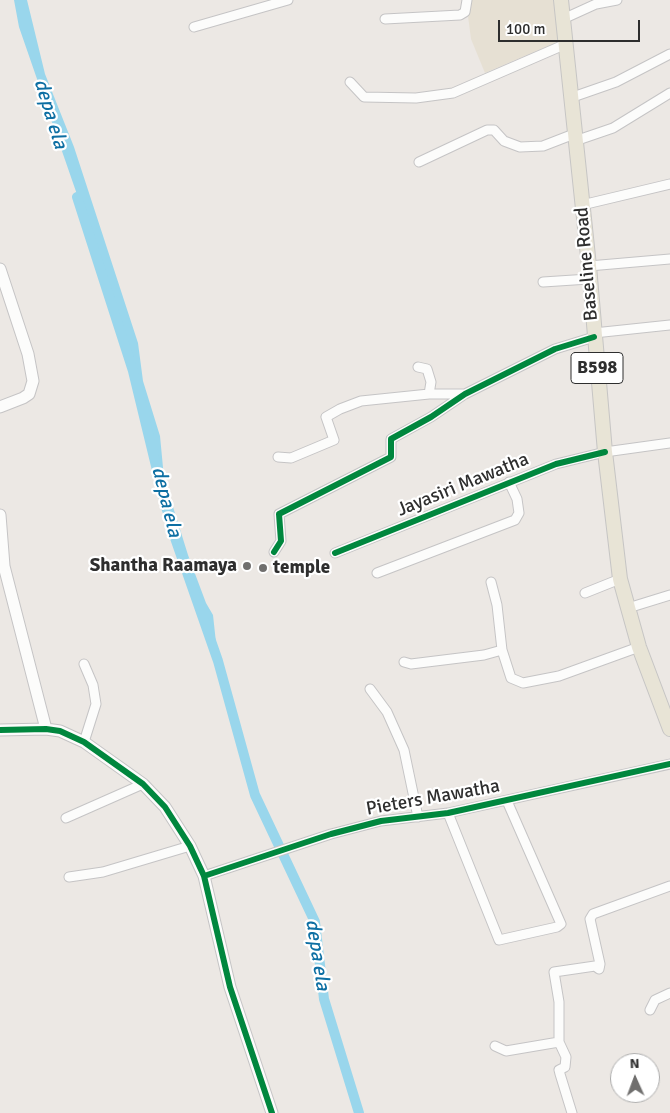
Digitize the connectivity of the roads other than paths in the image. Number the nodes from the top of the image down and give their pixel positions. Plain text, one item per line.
1 (288, 0) edge
2 (467, 0) edge
3 (561, 0) edge
4 (617, 0) edge
5 (385, 19) dead end
6 (563, 19) junction
7 (194, 27) dead end
8 (566, 44) junction
9 (670, 54) edge
10 (350, 82) dead end
11 (670, 93) edge
12 (570, 98) junction
13 (574, 138) junction
14 (419, 162) dead end
15 (670, 184) edge
16 (582, 205) junction
17 (670, 259) edge
18 (0, 269) edge
19 (589, 273) junction
20 (543, 282) dead end
21 (670, 325) edge
22 (594, 335) junction
23 (418, 367) dead end
24 (429, 394) junction
25 (465, 394) junction
26 (0, 407) edge
27 (670, 443) edge
28 (604, 452) junction
29 (278, 457) dead end
30 (509, 482) junction
31 (0, 515) edge
32 (274, 552) dead end
33 (335, 554) dead end
34 (377, 573) dead end
35 (620, 579) junction
36 (491, 582) dead end
37 (585, 593) dead end
38 (670, 595) edge
39 (628, 608) junction
40 (639, 647) junction
41 (502, 650) junction
42 (404, 662) dead end
43 (84, 664) dead end
44 (370, 688) dead end
45 (46, 729) junction
46 (670, 729) edge
47 (0, 730) edge
48 (84, 742) junction
49 (670, 764) edge
50 (142, 784) junction
51 (507, 801) junction
52 (448, 813) junction
53 (418, 817) junction
54 (66, 818) dead end
55 (190, 846) junction
56 (204, 876) junction
57 (69, 877) dead end
58 (670, 886) edge
59 (670, 993) edge
60 (650, 1010) dead end
61 (559, 1042) junction
62 (495, 1046) dead end
63 (270, 1113) edge
64 (572, 1113) edge

1 - 7 street
2 - 5 street
3 - 6 main road, Baseline Road / B598
4 - 6 street
6 - 8 main road, Baseline Road / B598
8 - 10 street
8 - 12 main road, Baseline Road / B598
9 - 12 street
11 - 13 street
12 - 13 main road, Baseline Road / B598
13 - 14 street
13 - 16 main road, Baseline Road / B598
15 - 16 street
16 - 19 main road, Baseline Road / B598
17 - 19 street
18 - 26 street
19 - 20 street
19 - 22 main road, Baseline Road / B598
21 - 22 street
22 - 25 street
22 - 28 main road, Baseline Road / B598
23 - 24 street
24 - 25 street
24 - 29 street
25 - 32 street
27 - 28 street, Jayasiri Mawatha
28 - 30 street, Jayasiri Mawatha
28 - 35 main road, Baseline Road / B598
30 - 33 street, Jayasiri Mawatha
30 - 34 street
31 - 45 street
35 - 37 street
35 - 39 main road, Baseline Road / B598
36 - 41 street
38 - 39 street
39 - 40 main road, Baseline Road / B598
40 - 41 street
40 - 46 main road, Baseline Road / B598
41 - 42 street
43 - 48 street
44 - 53 street
45 - 47 street
45 - 48 street
48 - 50 street
49 - 51 street, Pieters Mawatha
50 - 54 street
50 - 55 street
51 - 52 street, Pieters Mawatha
51 - 52 street
52 - 53 street, Pieters Mawatha
53 - 56 street, Pieters Mawatha
55 - 56 street
55 - 57 street
56 - 63 street
58 - 61 street
59 - 60 street
61 - 62 street
61 - 64 street

